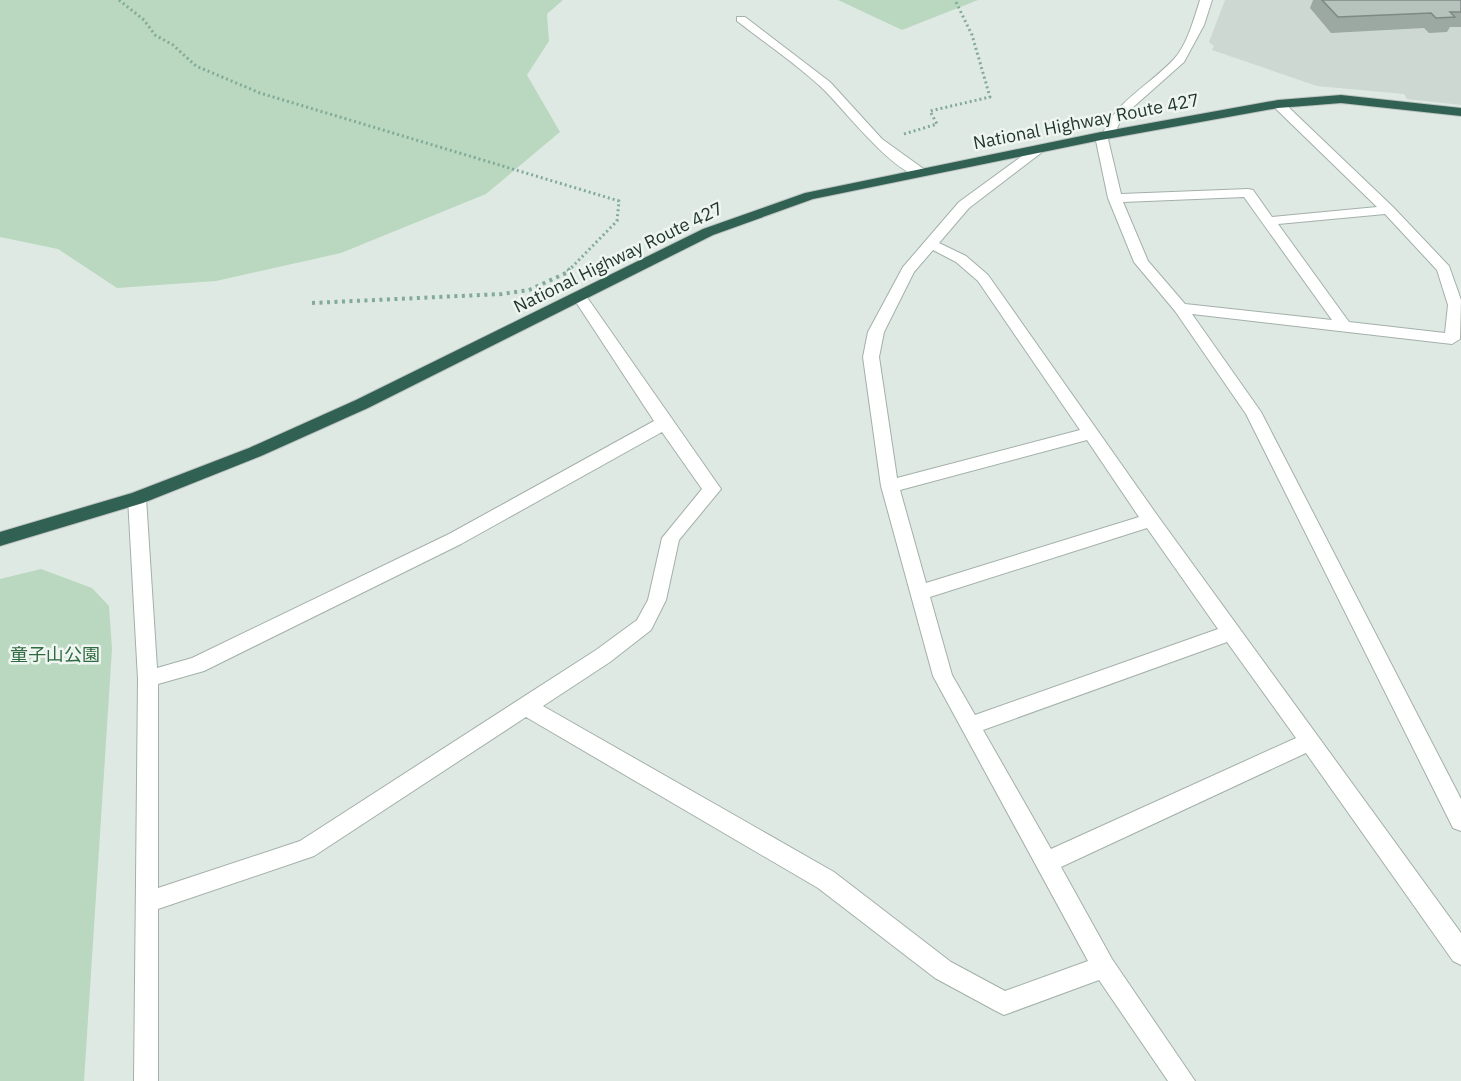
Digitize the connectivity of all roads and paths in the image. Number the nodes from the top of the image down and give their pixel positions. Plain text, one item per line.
1 (119, 0) edge
2 (955, 0) edge
3 (1206, 0) edge
4 (741, 19) dead end
5 (1278, 104) junction
6 (1461, 112) edge
7 (1105, 136) junction
8 (877, 142) junction
9 (1036, 150) junction
10 (920, 173) junction
11 (1115, 198) junction
12 (1388, 210) junction
13 (1269, 221) junction
14 (931, 244) junction
15 (576, 269) dead end
16 (1444, 269) junction
17 (1461, 269) edge
18 (566, 273) junction
19 (579, 296) junction
20 (312, 303) dead end
21 (1180, 308) junction
22 (1345, 328) junction
23 (664, 423) junction
24 (1093, 433) junction
25 (890, 486) junction
26 (137, 498) junction
27 (1151, 520) junction
28 (0, 539) edge
29 (919, 593) junction
30 (1232, 632) junction
31 (148, 679) junction
32 (527, 707) junction
33 (969, 726) junction
34 (1310, 742) junction
35 (1461, 821) edge
36 (1045, 863) junction
37 (148, 902) junction
38 (1461, 953) edge
39 (1104, 967) junction
40 (147, 1081) edge
41 (1183, 1081) edge

1 - 18 path
2 - 8 path
3 - 7 street
4 - 8 street
5 - 6 highway, National Highway Route 427
5 - 7 highway, National Highway Route 427
5 - 12 street
7 - 9 highway, National Highway Route 427
7 - 11 street
8 - 10 street
9 - 10 highway, National Highway Route 427
9 - 14 street
10 - 19 highway, National Highway Route 427
11 - 13 street
11 - 21 street
12 - 13 street
12 - 16 street
13 - 22 street
14 - 24 street
14 - 25 street
15 - 18 path
16 - 17 street
16 - 22 street
18 - 20 path
19 - 23 street
19 - 26 highway, National Highway Route 427
21 - 22 street
21 - 35 street
23 - 31 street
23 - 32 street
24 - 25 street
24 - 27 street
25 - 29 street
26 - 28 highway, National Highway Route 427
26 - 31 street
27 - 29 street
27 - 30 street
29 - 33 street
30 - 33 street
30 - 34 street
31 - 37 street
32 - 37 street
32 - 39 street
33 - 36 street
34 - 36 street
34 - 38 street
36 - 39 street
37 - 40 street
39 - 41 street

